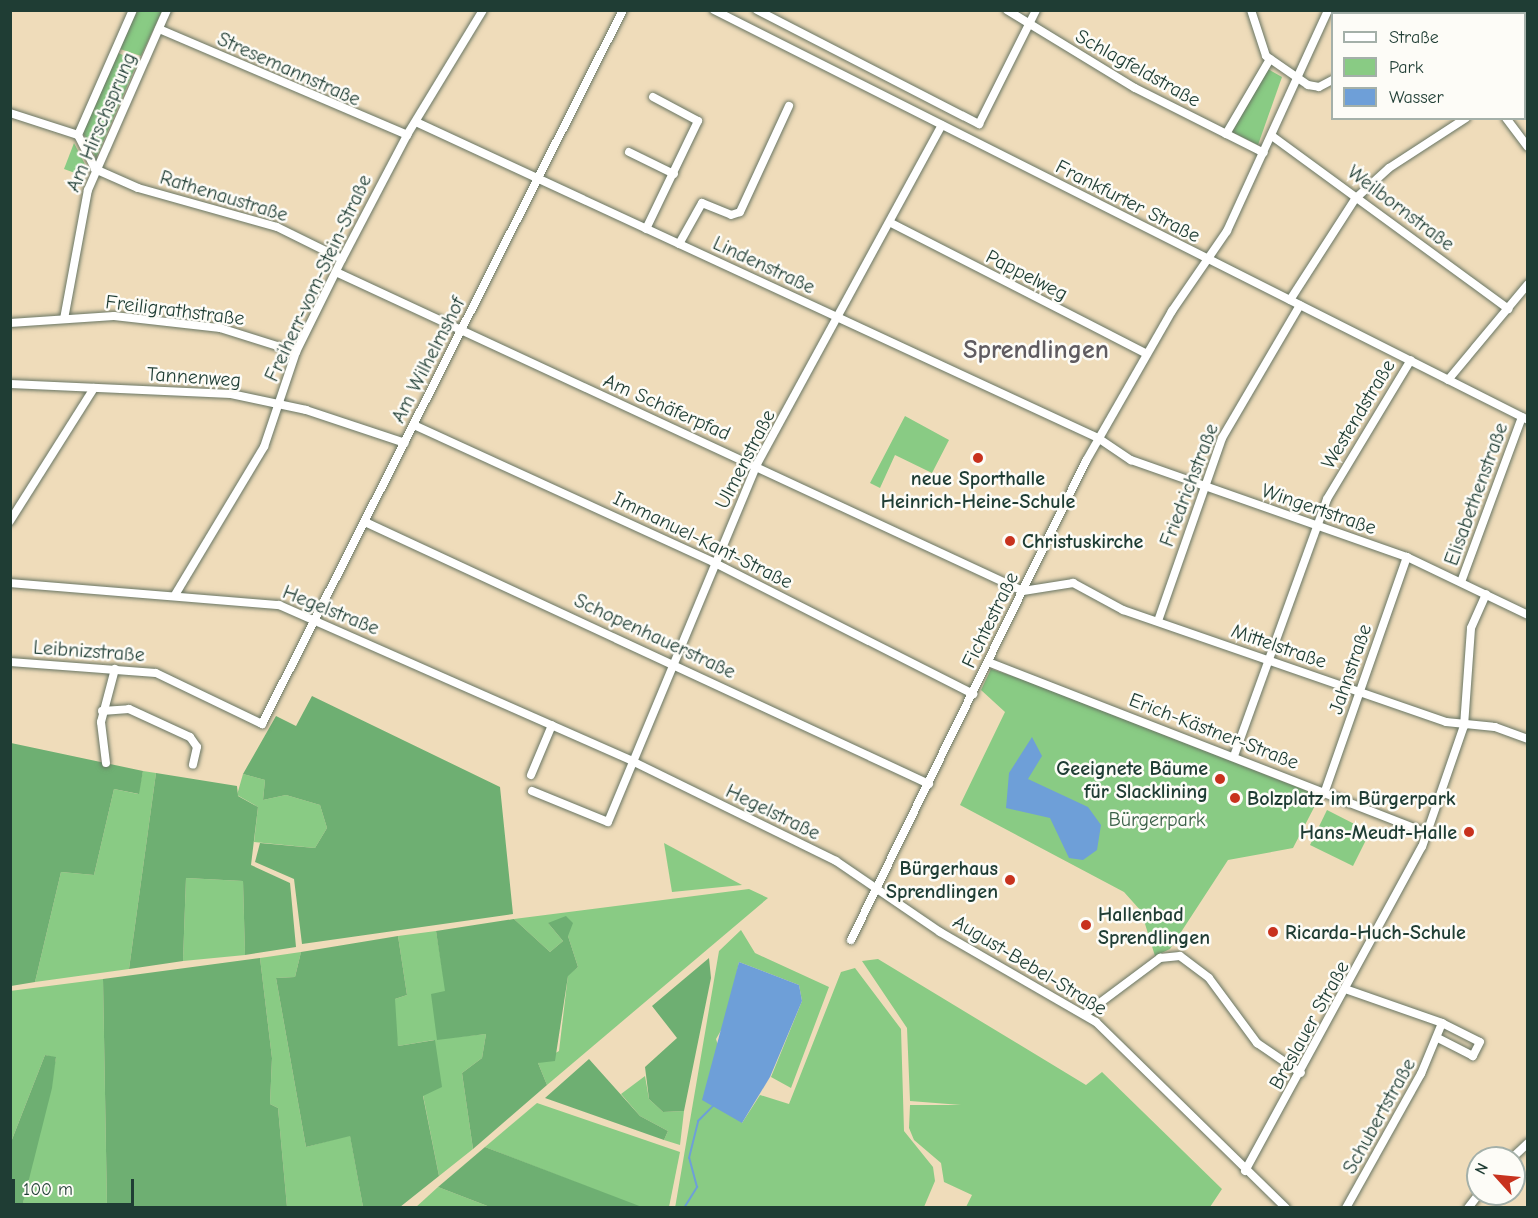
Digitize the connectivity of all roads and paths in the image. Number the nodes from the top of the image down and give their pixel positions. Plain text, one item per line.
1 (133, 10) edge
2 (167, 10) edge
3 (483, 10) edge
4 (623, 10) edge
5 (714, 10) edge
6 (757, 10) edge
7 (1007, 10) edge
8 (1036, 10) edge
9 (1251, 10) edge
10 (1328, 10) edge
11 (1029, 24) junction
12 (159, 29) junction
13 (1270, 59) junction
14 (1295, 77) junction
15 (1331, 81) edge
16 (653, 97) dead end
17 (789, 106) dead end
18 (10, 113) edge
19 (1463, 120) edge
20 (1507, 120) edge
21 (416, 122) junction
22 (942, 125) junction
23 (1226, 134) junction
24 (78, 135) junction
25 (407, 135) junction
26 (1272, 136) junction
27 (1527, 147) edge
28 (629, 152) dead end
29 (1264, 153) junction
30 (95, 169) junction
31 (674, 174) junction
32 (537, 181) junction
33 (1358, 197) junction
34 (893, 224) junction
35 (646, 229) junction
36 (680, 244) junction
37 (342, 259) junction
38 (1208, 260) junction
39 (336, 272) junction
40 (1527, 284) edge
41 (1290, 300) junction
42 (1300, 305) junction
43 (1508, 309) junction
44 (839, 318) junction
45 (64, 319) junction
46 (10, 323) edge
47 (459, 334) junction
48 (296, 352) junction
49 (1147, 354) junction
50 (1411, 360) junction
51 (1448, 380) junction
52 (10, 384) edge
53 (94, 388) junction
54 (277, 404) junction
55 (1525, 418) edge
56 (414, 425) junction
57 (1098, 438) junction
58 (405, 442) junction
59 (757, 464) junction
60 (1204, 486) junction
61 (10, 521) edge
62 (365, 522) junction
63 (1317, 526) junction
64 (1407, 557) junction
65 (713, 562) junction
66 (1461, 582) junction
67 (10, 583) edge
68 (1023, 591) junction
69 (1486, 594) junction
70 (175, 595) junction
71 (1527, 615) edge
72 (318, 620) junction
73 (1158, 621) junction
74 (1268, 660) junction
75 (671, 661) junction
76 (10, 662) edge
77 (988, 662) junction
78 (115, 669) junction
79 (1359, 692) junction
80 (973, 694) junction
81 (102, 711) junction
82 (262, 724) joint
83 (552, 725) junction
84 (1464, 726) junction
85 (1527, 739) edge
86 (1234, 756) junction
87 (632, 761) junction
88 (106, 763) dead end
89 (193, 765) dead end
90 (531, 775) dead end
91 (929, 783) junction
92 (532, 791) dead end
93 (1325, 791) junction
94 (1427, 833) junction
95 (876, 889) junction
96 (851, 940) dead end
97 (1348, 990) junction
98 (1085, 1014) junction
99 (1442, 1023) junction
100 (1438, 1038) junction
101 (1301, 1073) junction
102 (1245, 1170) junction
103 (1284, 1207) edge
104 (1346, 1208) edge

1 - 24 street, Am Hirschsprung
2 - 12 street, Am Hirschsprung
3 - 21 street, Freiherr-vom-Stein-Straße
4 - 32 street, Am Wilhelmshof
5 - 22 street, Frankfurter Straße
6 - 11 street
7 - 11 street, Schlagfeldstraße
8 - 11 street
9 - 13 street
10 - 14 street, Fichtestraße
11 - 23 street, Schlagfeldstraße
12 - 25 street, Stresemannstraße
12 - 30 street, Am Hirschsprung
13 - 14 street
13 - 23 street
14 - 15 street
14 - 26 street, Fichtestraße
16 - 31 street
17 - 36 street
18 - 24 street
19 - 33 street
20 - 27 street
21 - 25 street, Freiherr-vom-Stein-Straße
21 - 32 street, Lindenstraße
22 - 34 street, Ulmenstraße
22 - 38 street, Frankfurter Straße
23 - 29 street, Schlagfeldstraße
24 - 30 street
25 - 37 street, Freiherr-vom-Stein-Straße
26 - 29 street, Fichtestraße
26 - 33 street, Weilbornstraße
28 - 31 street
29 - 38 street, Fichtestraße
30 - 37 street, Rathenaustraße
30 - 45 street, Am Hirschsprung
31 - 35 street
32 - 35 street, Lindenstraße
32 - 47 street, Am Wilhelmshof
33 - 41 street
33 - 43 street, Weilbornstraße
34 - 44 street, Ulmenstraße
34 - 49 street, Pappelweg
35 - 36 street, Lindenstraße
36 - 44 street, Lindenstraße
37 - 39 street, Freiherr-vom-Stein-Straße
38 - 41 street, Frankfurter Straße
38 - 49 street, Fichtestraße
39 - 47 street, Am Schäferpfad
39 - 48 street, Freiherr-vom-Stein-Straße
40 - 43 street
41 - 42 street, Frankfurter Straße
42 - 50 street, Frankfurter Straße
42 - 60 street, Friedrichstraße
43 - 51 street
44 - 57 street, Lindenstraße
44 - 59 street, Ulmenstraße
45 - 46 street, Freiligrathstraße
45 - 48 street, Freiligrathstraße
47 - 56 street, Am Wilhelmshof
47 - 59 street, Am Schäferpfad
48 - 54 street, Freiherr-vom-Stein-Straße
49 - 57 street, Fichtestraße
50 - 51 street, Frankfurter Straße
50 - 63 street, Westendstraße
51 - 55 street, Frankfurter Straße
52 - 53 street, Tannenweg
53 - 54 street, Tannenweg
53 - 61 street
54 - 58 street, Tannenweg
54 - 70 street, Freiherr-vom-Stein-Straße
55 - 66 street, Elisabethenstraße
56 - 58 street, Am Wilhelmshof
56 - 65 street, Immanuel-Kant-Straße
57 - 60 street, Wingertstraße
57 - 68 street, Fichtestraße
58 - 62 street, Am Wilhelmshof
59 - 65 street, Ulmenstraße
59 - 68 street, Am Schäferpfad
60 - 63 street, Wingertstraße
60 - 73 street, Friedrichstraße
62 - 72 street, Am Wilhelmshof
62 - 75 street, Schopenhauerstraße
63 - 64 street, Wingertstraße
63 - 74 street, Westendstraße
64 - 66 street, Wingertstraße
64 - 79 street, Jahnstraße
65 - 75 street, Ulmenstraße
65 - 80 street, Immanuel-Kant-Straße
66 - 69 street, Wingertstraße
67 - 70 street, Hegelstraße
68 - 73 street, Mittelstraße
68 - 77 street, Fichtestraße
69 - 71 street, Wingertstraße
69 - 84 street, Breslauer Straße
70 - 72 street, Hegelstraße
72 - 82 street, Am Wilhelmshof
72 - 83 street, Hegelstraße
73 - 74 street, Mittelstraße
74 - 79 street, Mittelstraße
74 - 86 street, Westendstraße
75 - 87 street, Ulmenstraße
75 - 91 street, Schopenhauerstraße
76 - 78 street, Leibnizstraße
77 - 80 street, Fichtestraße
77 - 86 street, Erich-Kästner-Straße
78 - 81 street
78 - 82 street, Leibnizstraße
79 - 84 street, Mittelstraße
79 - 93 street, Jahnstraße
80 - 91 street, Fichtestraße
81 - 88 street
81 - 89 street
83 - 87 street, Hegelstraße
83 - 90 street
84 - 85 street, Mittelstraße
84 - 94 street, Breslauer Straße
86 - 93 street, Erich-Kästner-Straße
87 - 92 street, Ulmenstraße
87 - 95 street, Hegelstraße
91 - 95 street, Fichtestraße
93 - 94 street, Erich-Kästner-Straße
94 - 97 street, Breslauer Straße
95 - 96 street, Fichtestraße
95 - 98 street, August-Bebel-Straße
97 - 99 street
97 - 101 street, Breslauer Straße
98 - 101 street
98 - 102 street, August-Bebel-Straße
99 - 100 street, Schubertstraße
99 - 100 street
100 - 104 street, Schubertstraße
101 - 102 street, Breslauer Straße
102 - 103 street, August-Bebel-Straße

